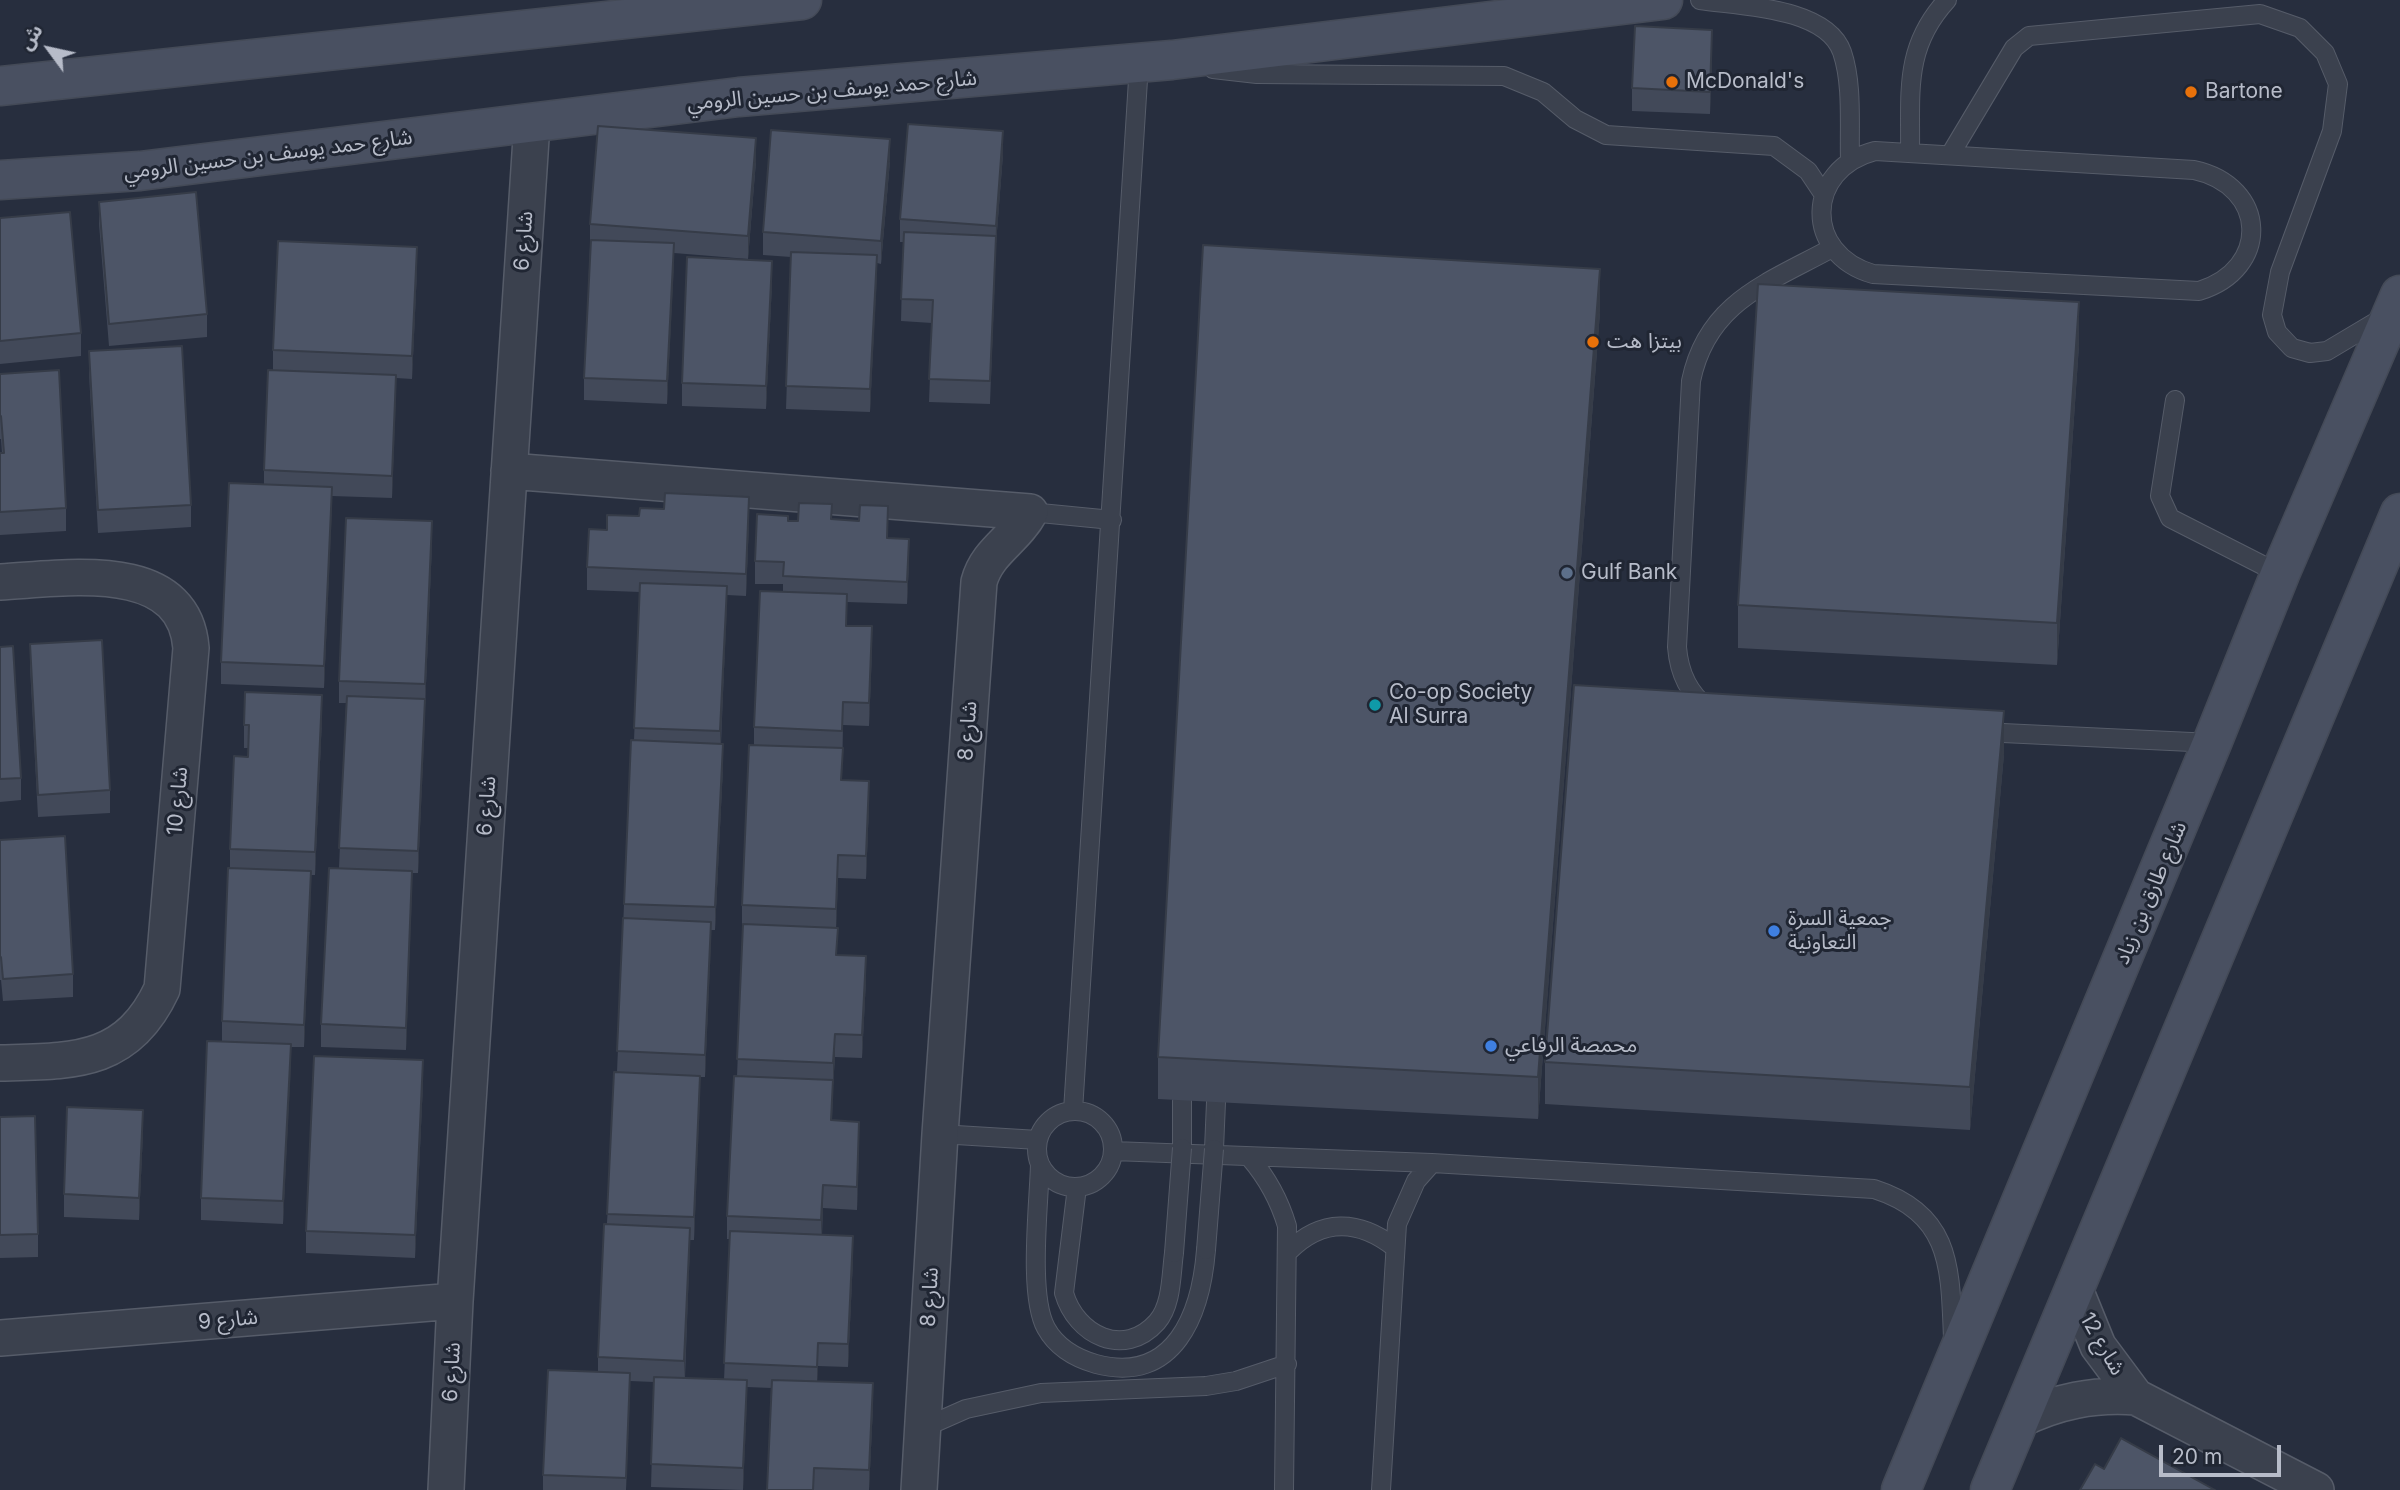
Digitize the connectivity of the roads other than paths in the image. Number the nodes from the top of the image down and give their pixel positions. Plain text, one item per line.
1 (802, 0) edge
2 (1663, 0) edge
3 (1700, 0) edge
4 (1947, 0) edge
5 (1156, 62) junction
6 (0, 86) edge
7 (532, 123) junction
8 (1910, 153) junction
9 (1950, 155) junction
10 (1850, 160) junction
11 (0, 180) edge
12 (1824, 195) junction
13 (1832, 248) junction
14 (2396, 303) edge
15 (2175, 400) dead end
16 (509, 471) junction
17 (1030, 512) junction
18 (2400, 513) edge
19 (1112, 520) junction
20 (2280, 574) junction
21 (0, 582) edge
22 (1727, 718) edge
23 (1967, 732) edge
24 (2213, 743) junction
25 (0, 1063) edge
26 (1182, 1101) dead end
27 (1216, 1102) dead end
28 (1073, 1111) junction
29 (940, 1135) junction
30 (1038, 1140) junction
31 (1113, 1151) junction
32 (1250, 1158) junction
33 (1432, 1163) junction
34 (1040, 1164) junction
35 (1077, 1187) junction
36 (1394, 1247) junction
37 (1289, 1251) junction
38 (2074, 1287) junction
39 (455, 1301) junction
40 (0, 1338) edge
41 (1287, 1364) junction
42 (1955, 1364) junction
43 (2136, 1397) junction
44 (2019, 1419) junction
45 (923, 1428) junction
46 (1285, 1489) edge
47 (446, 1490) edge
48 (919, 1490) edge
49 (1381, 1490) edge
50 (1901, 1490) edge
51 (1990, 1490) edge
52 (2316, 1490) edge

1 - 6 street
2 - 5 street, شارع حمد يوسف بن حسين الرومي
3 - 10 lane
4 - 8 lane
5 - 7 street, شارع حمد يوسف بن حسين الرومي
5 - 12 lane
5 - 19 lane
7 - 11 street, شارع حمد يوسف بن حسين الرومي
7 - 16 street, شارع 6
8 - 9 lane
8 - 10 lane
9 - 13 lane
9 - 14 lane
10 - 12 lane
12 - 13 lane
13 - 22 lane
14 - 20 street, شارع طارق بن زياد
15 - 20 lane
16 - 17 street
16 - 39 street, شارع 6
17 - 19 lane
17 - 29 street, شارع 8
18 - 38 street
19 - 28 lane
20 - 24 street, شارع طارق بن زياد
21 - 25 street, شارع 10
23 - 24 lane
24 - 42 street, شارع طارق بن زياد
26 - 35 lane, bridge
27 - 34 lane, bridge
28 - 30 lane
28 - 31 lane
29 - 30 lane
29 - 45 street, شارع 8
30 - 34 lane
31 - 32 lane
31 - 35 lane
32 - 33 lane
32 - 37 lane
33 - 36 lane
33 - 42 lane
34 - 35 lane
36 - 37 lane
36 - 49 lane
37 - 41 lane
38 - 43 street, شارع 12
38 - 44 street
39 - 40 street, شارع 9
39 - 47 street, شارع 6
41 - 45 lane
41 - 46 lane
42 - 50 street, شارع طارق بن زياد
43 - 44 street, شارع 12
43 - 52 street, شارع 12
44 - 51 street
45 - 48 street, شارع 8

